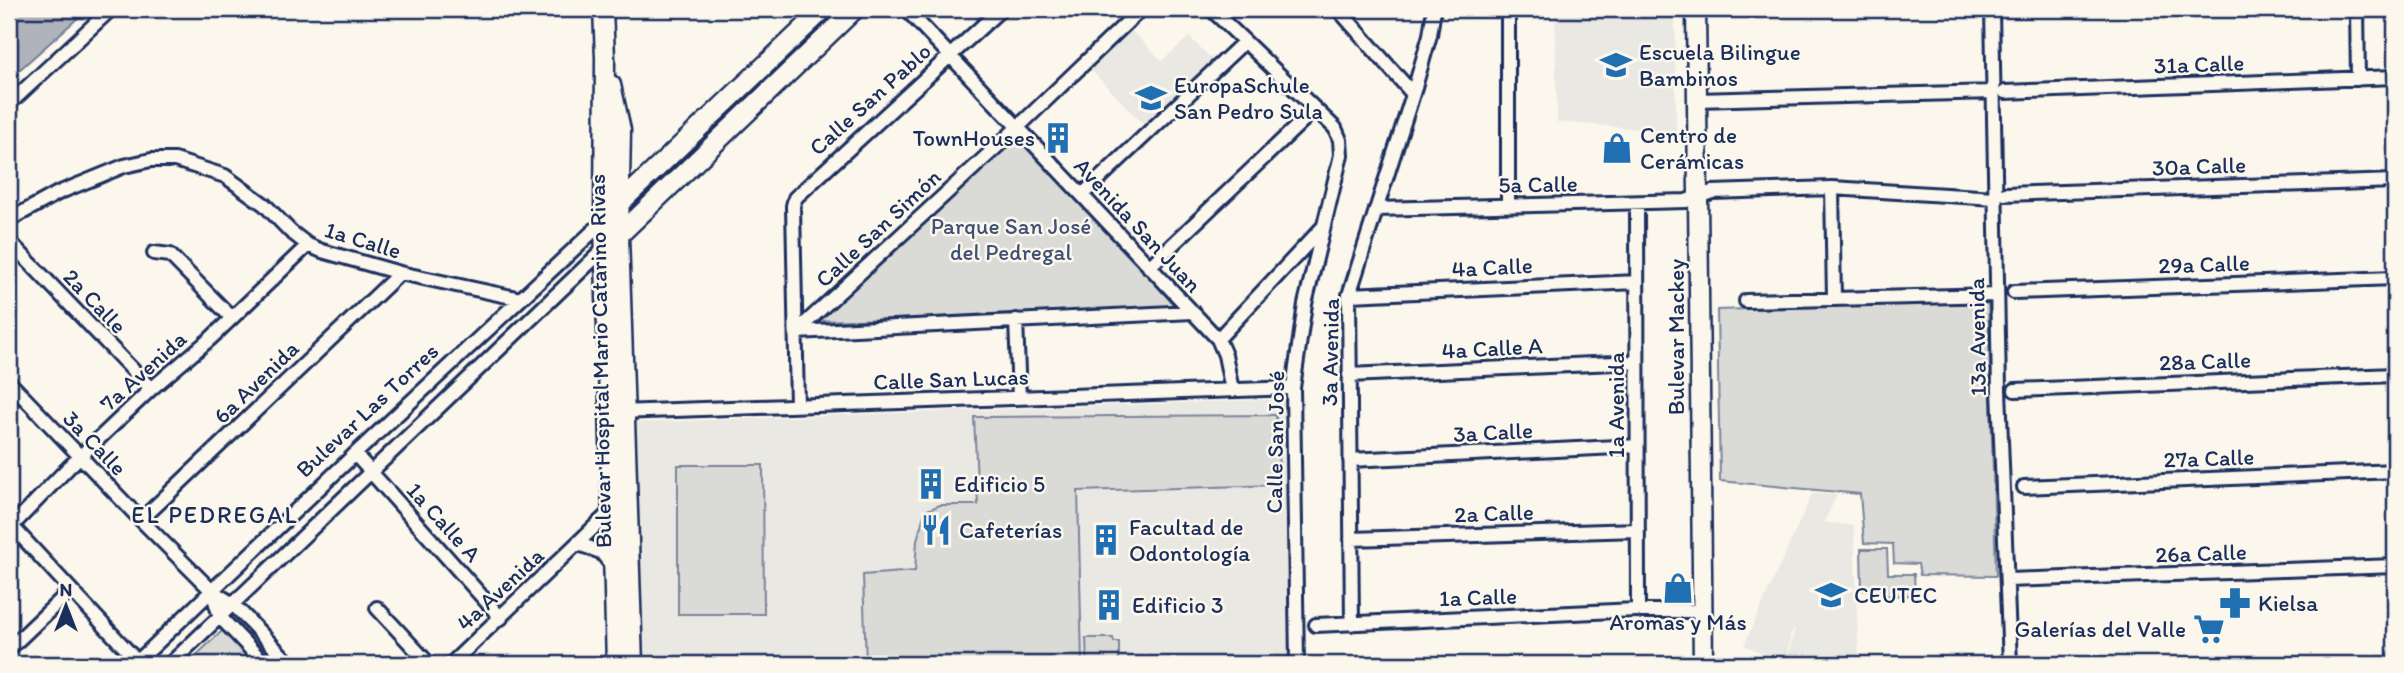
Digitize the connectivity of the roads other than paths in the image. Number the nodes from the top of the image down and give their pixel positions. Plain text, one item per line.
1 (111, 9) edge
2 (603, 9) edge
3 (824, 9) edge
4 (855, 9) edge
5 (905, 9) edge
6 (1001, 9) edge
7 (1141, 9) edge
8 (1211, 9) edge
9 (1338, 9) edge
10 (1434, 9) edge
11 (1507, 9) edge
12 (1696, 9) edge
13 (1992, 9) edge
14 (2357, 9) edge
15 (1244, 41) junction
16 (950, 55) junction
17 (606, 58) junction
18 (2395, 77) edge
19 (2358, 79) junction
20 (2000, 92) junction
21 (1413, 94) junction
22 (1697, 100) junction
23 (9, 104) edge
24 (1314, 110) junction
25 (1017, 127) junction
26 (2395, 181) edge
27 (1832, 188) junction
28 (1082, 195) junction
29 (2000, 196) junction
30 (1700, 197) junction
31 (1637, 203) junction
32 (619, 204) junction
33 (1508, 206) junction
34 (1376, 209) junction
35 (9, 220) edge
36 (604, 221) junction
37 (1324, 227) junction
38 (619, 235) junction
39 (9, 241) edge
40 (308, 245) junction
41 (604, 249) junction
42 (154, 253) dead end
43 (1149, 267) junction
44 (400, 273) junction
45 (2395, 278) edge
46 (1637, 282) junction
47 (2014, 292) dead end
48 (1349, 295) junction
49 (1997, 295) junction
50 (1834, 298) junction
51 (521, 299) junction
52 (1746, 300) dead end
53 (1192, 312) junction
54 (232, 317) junction
55 (1016, 320) junction
56 (796, 332) junction
57 (1217, 339) junction
58 (1637, 362) junction
59 (1349, 375) junction
60 (2395, 375) edge
61 (9, 382) edge
62 (1293, 388) junction
63 (151, 389) junction
64 (1232, 390) junction
65 (2015, 390) dead end
66 (1019, 398) junction
67 (797, 406) junction
68 (617, 412) junction
69 (1637, 446) junction
70 (355, 454) junction
71 (80, 458) junction
72 (1350, 460) junction
73 (2395, 471) edge
74 (372, 472) junction
75 (2024, 487) dead end
76 (612, 510) junction
77 (141, 520) junction
78 (10, 526) edge
79 (1637, 530) junction
80 (1351, 539) junction
81 (579, 544) junction
82 (2395, 566) edge
83 (614, 567) junction
84 (2008, 580) junction
85 (70, 591) junction
86 (212, 591) junction
87 (233, 604) junction
88 (377, 608) dead end
89 (1640, 609) junction
90 (1702, 611) junction
91 (220, 617) junction
92 (502, 618) junction
93 (1352, 624) junction
94 (1308, 625) junction
95 (9, 649) edge
96 (137, 663) edge
97 (170, 664) edge
98 (265, 664) edge
99 (290, 664) edge
100 (429, 664) edge
101 (451, 664) edge
102 (616, 664) edge
103 (633, 664) edge
104 (1297, 664) edge
105 (1703, 664) edge
106 (2010, 664) edge

1 - 23 street
2 - 17 main road, Bulevar Hospital Mario Catarino Rivas
3 - 32 main road
4 - 38 main road
5 - 16 street, Avenida San Juan
6 - 16 street, Calle San Pablo
7 - 25 street, Calle San Simón
8 - 15 street
9 - 21 street
10 - 21 street, 3a Avenida
11 - 33 street
12 - 22 main road, Bulevar Mackey
13 - 20 street, 13a Avenida
14 - 19 street
15 - 24 street
15 - 28 street
16 - 25 street, Avenida San Juan
16 - 56 street, Calle San Pablo
17 - 32 main road, Bulevar Hospital Mario Catarino Rivas
17 - 36 main road, Bulevar Hospital Mario Catarino Rivas
18 - 19 street, 31a Calle
19 - 20 street, 31a Calle
20 - 22 street, 31a Calle
20 - 29 street, 13a Avenida
21 - 34 street, 3a Avenida
22 - 30 main road, Bulevar Mackey
24 - 37 street, Calle San José
24 - 43 street
25 - 28 street, Avenida San Juan
25 - 56 street, Calle San Simón
26 - 29 street, 30a Calle
27 - 29 street, 30a Calle
27 - 30 street, 30a Calle
27 - 50 street
28 - 43 street, Avenida San Juan
29 - 49 street, 13a Avenida
30 - 31 street, 5a Calle
30 - 90 main road, Bulevar Mackey
31 - 33 street, 5a Calle
31 - 46 street, 1a Avenida
32 - 36 main road
32 - 38 main road, Bulevar Hospital Mario Catarino Rivas
33 - 34 street, 5a Calle
34 - 48 street, 3a Avenida
35 - 40 street, 1a Calle
36 - 41 main road, Bulevar Hospital Mario Catarino Rivas
36 - 51 street, Bulevar Las Torres
37 - 57 street
37 - 62 street, Calle San José
38 - 41 main road
38 - 68 main road, Bulevar Hospital Mario Catarino Rivas
39 - 63 street, 2a Calle
40 - 44 street, 1a Calle
40 - 54 street, 7a Avenida
41 - 68 main road, Bulevar Hospital Mario Catarino Rivas
41 - 74 street, Bulevar Las Torres
42 - 54 street
43 - 53 street, Avenida San Juan
44 - 51 street, 1a Calle
44 - 77 street, 6a Avenida
45 - 47 street, 29a Calle
46 - 48 street, 4a Calle
46 - 58 street, 1a Avenida
48 - 59 street, 3a Avenida
49 - 50 street
49 - 84 street, 13a Avenida
50 - 52 street
51 - 70 street, Bulevar Las Torres
53 - 55 street
53 - 57 street, Avenida San Juan
54 - 63 street, 7a Avenida
55 - 56 street
55 - 66 street
56 - 67 street
57 - 64 street, Avenida San Juan
58 - 59 street, 4a Calle A
58 - 69 street, 1a Avenida
59 - 72 street, 3a Avenida
60 - 65 street, 28a Calle
61 - 71 street, 3a Calle
62 - 64 street, Calle San Lucas
62 - 94 street, Calle San José
63 - 71 street, 7a Avenida
64 - 66 street, Calle San Lucas
66 - 67 street, Calle San Lucas
67 - 68 street, Calle San Lucas
68 - 76 main road, Bulevar Hospital Mario Catarino Rivas
68 - 103 main road, Bulevar Hospital Mario Catarino Rivas
69 - 72 street, 3a Calle
69 - 79 street, 1a Avenida
70 - 74 street, 1a Calle A
70 - 86 street, Bulevar Las Torres
71 - 77 street, 3a Calle
71 - 78 street, 7a Avenida
72 - 80 street, 3a Avenida
73 - 75 street, 27a Calle
74 - 87 street, Bulevar Las Torres
74 - 92 street, 1a Calle A
76 - 81 street, 4a Avenida
76 - 83 main road, Bulevar Hospital Mario Catarino Rivas
77 - 86 street, 3a Calle
78 - 85 street
79 - 80 street, 2a Calle
79 - 89 street, 1a Avenida
80 - 93 street, 3a Avenida
81 - 83 street
81 - 92 street, 4a Avenida
82 - 84 street, 26a Calle
83 - 102 main road, Bulevar Hospital Mario Catarino Rivas
84 - 106 street, 13a Avenida
85 - 95 street
85 - 96 street
86 - 87 street, 3a Calle
86 - 91 street, 3a Calle
86 - 96 street, Bulevar Las Torres
87 - 91 street, Bulevar Las Torres
87 - 99 street, 3a Calle
88 - 100 street
89 - 90 street, 1a Calle
89 - 93 street, 1a Calle
90 - 105 main road, Bulevar Mackey
91 - 97 street, Bulevar Las Torres
91 - 98 street, 3a Calle
92 - 101 street, 4a Avenida
93 - 94 street, 1a Calle
94 - 104 street, Calle San José

